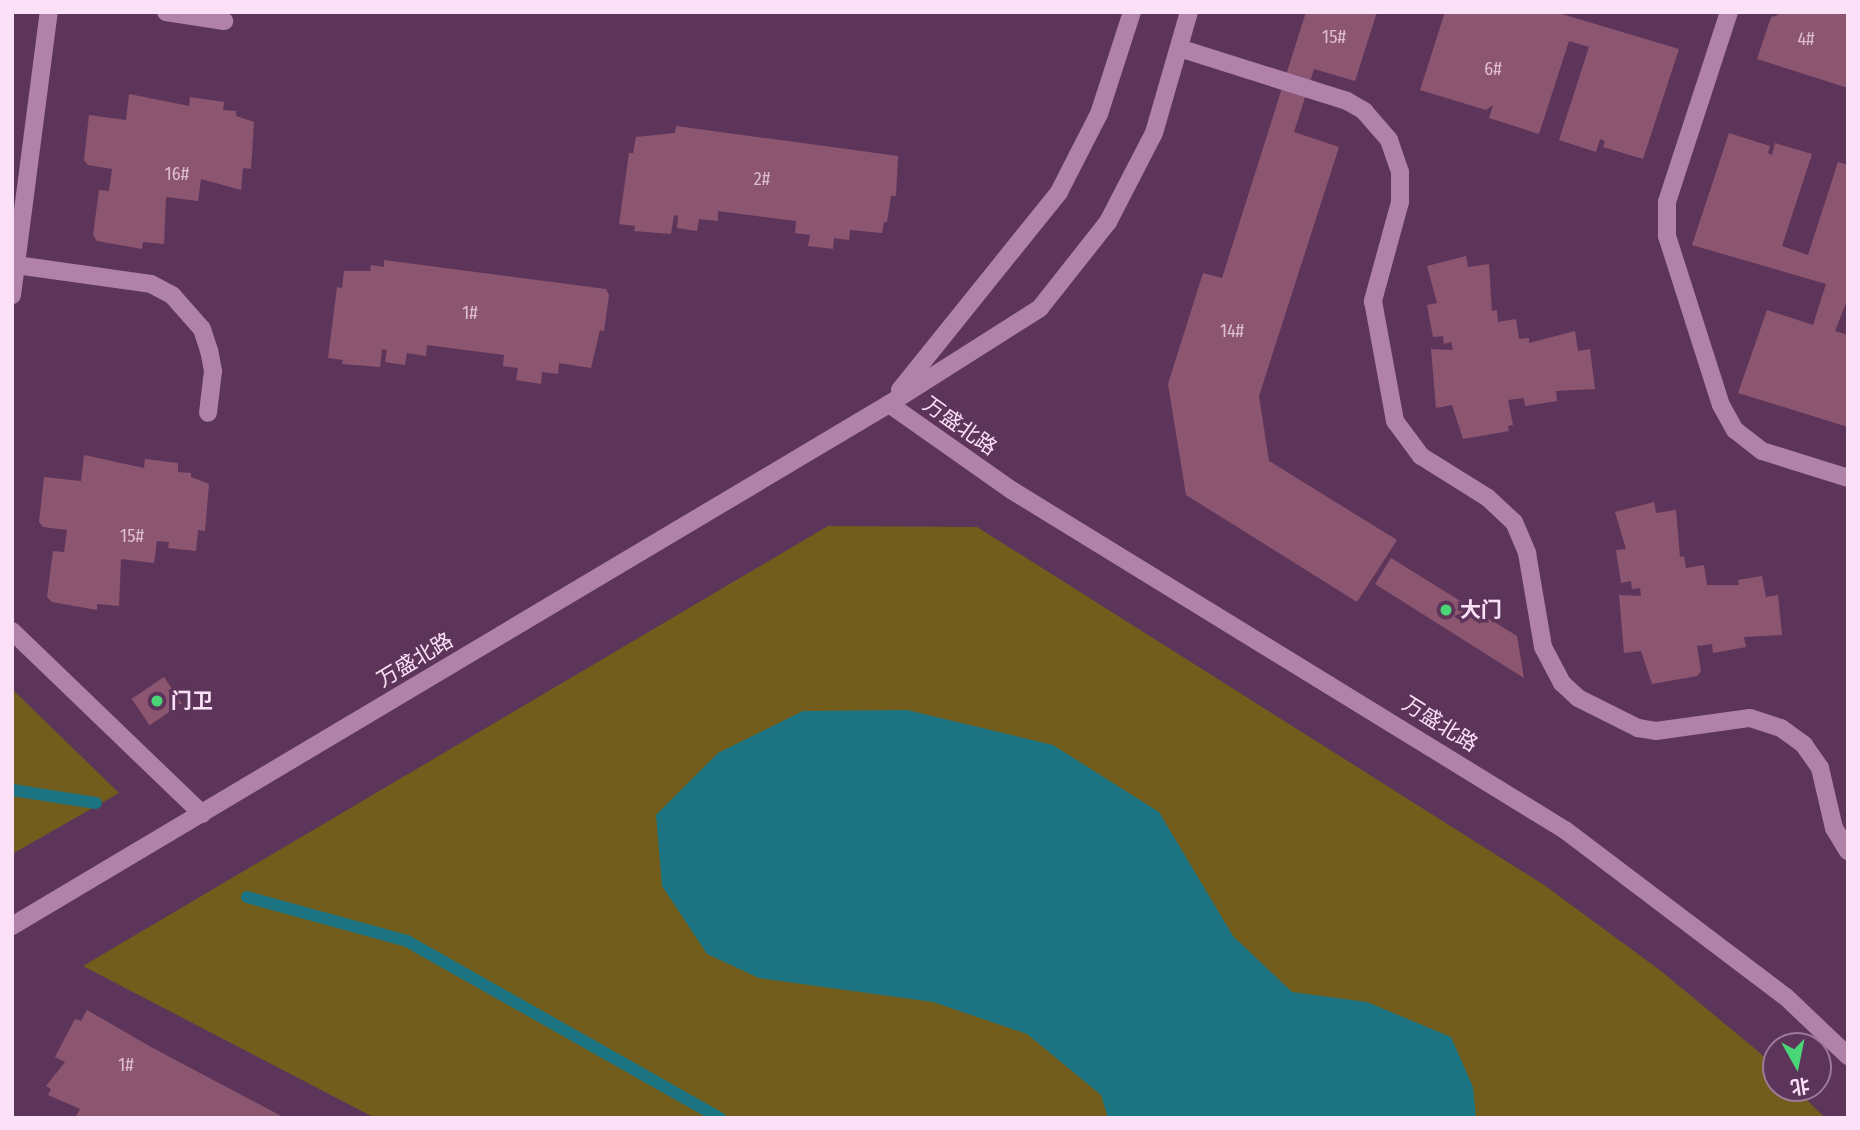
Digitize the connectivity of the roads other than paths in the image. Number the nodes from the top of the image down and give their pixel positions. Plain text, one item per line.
1 (49, 12) edge
2 (166, 12) edge
3 (1132, 12) edge
4 (1189, 12) edge
5 (1729, 12) edge
6 (225, 21) dead end
7 (1178, 48) junction
8 (16, 265) junction
9 (12, 295) edge
10 (888, 404) junction
11 (208, 412) dead end
12 (1828, 471) junction
13 (1848, 472) edge
14 (1848, 478) edge
15 (12, 631) edge
16 (202, 814) junction
17 (1848, 851) edge
18 (12, 926) edge
19 (1848, 1056) edge

1 - 8 street
2 - 6 street
3 - 10 street
4 - 7 street
5 - 12 street
7 - 10 street
7 - 17 street
8 - 9 street
8 - 11 street
10 - 16 street, 万盛北路
10 - 19 street, 万盛北路
12 - 13 street
12 - 14 street
15 - 16 street
16 - 18 street, 万盛北路

